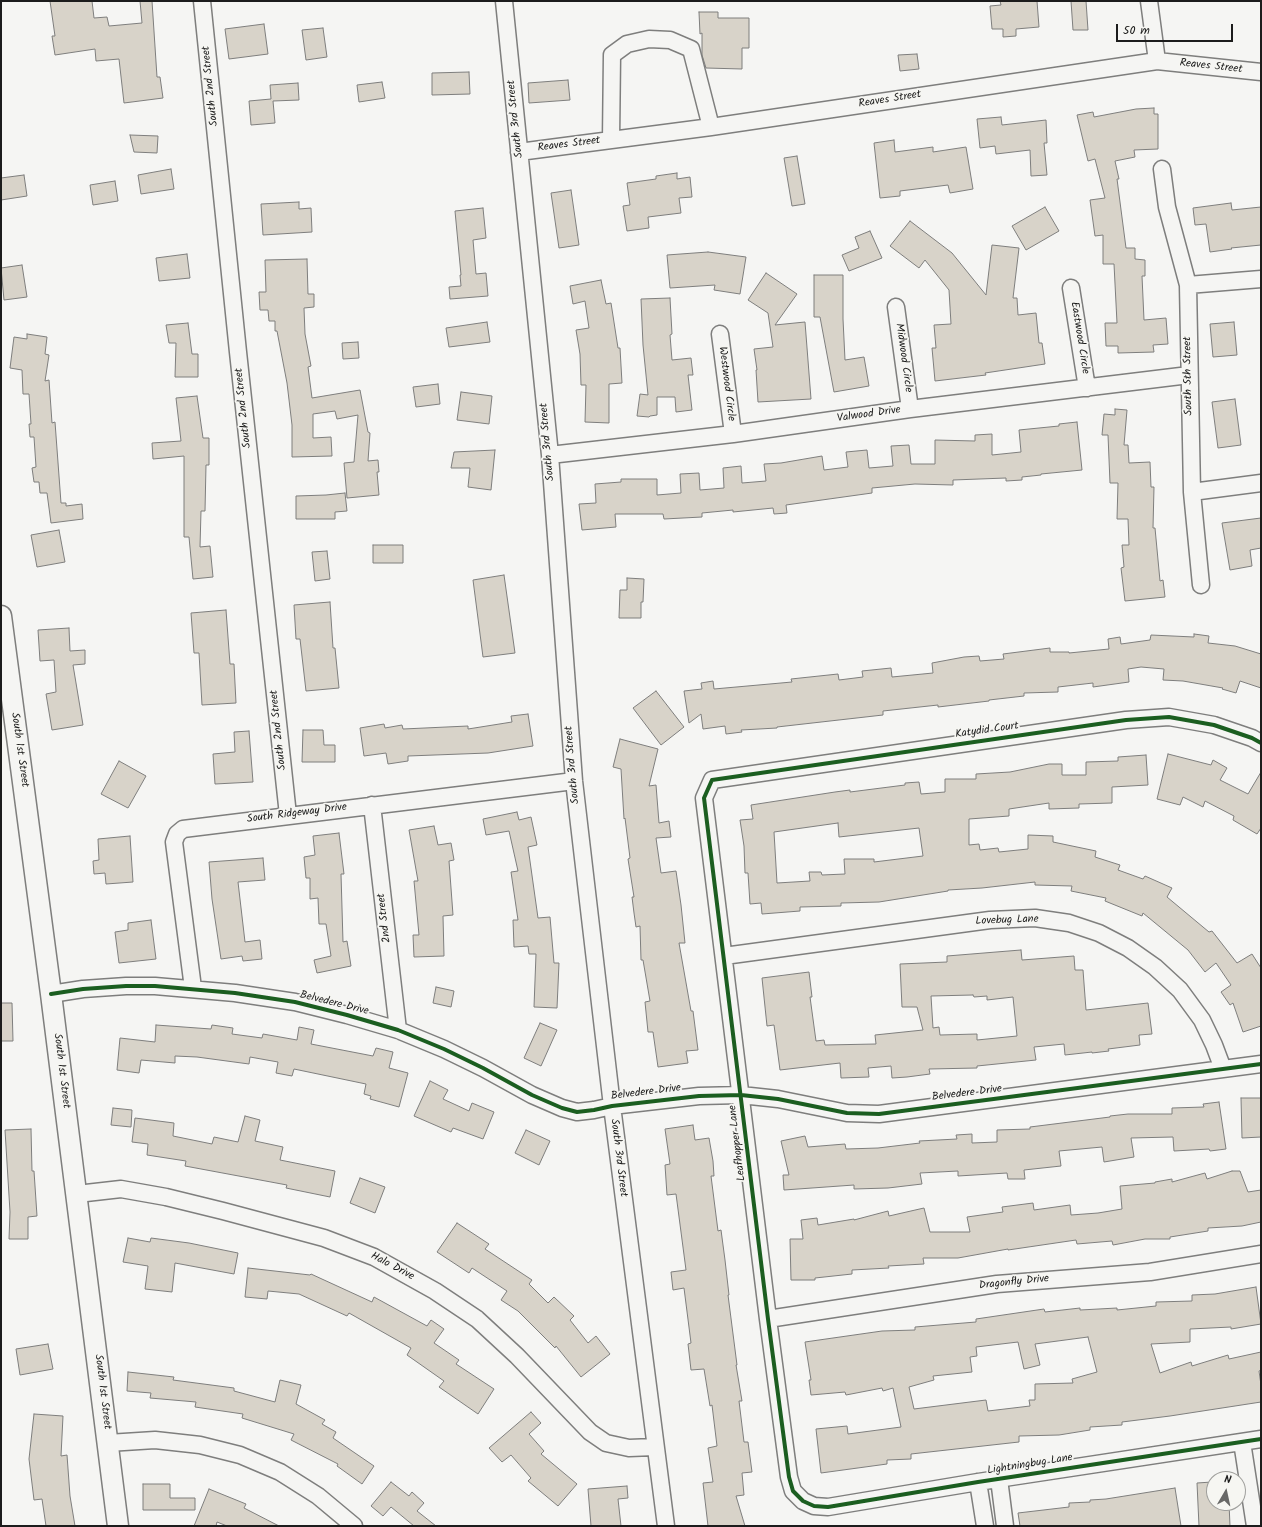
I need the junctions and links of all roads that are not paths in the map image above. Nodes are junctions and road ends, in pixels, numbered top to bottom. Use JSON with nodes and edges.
{"nodes":[{"id":1,"x":202,"y":1,"type":"edge"},
{"id":2,"x":504,"y":1,"type":"edge"},
{"id":3,"x":1149,"y":1,"type":"edge"},
{"id":4,"x":1157,"y":61,"type":"junction"},
{"id":5,"x":1261,"y":72,"type":"edge"},
{"id":6,"x":711,"y":127,"type":"junction"},
{"id":7,"x":611,"y":140,"type":"junction"},
{"id":8,"x":520,"y":152,"type":"junction"},
{"id":9,"x":1162,"y":169,"type":"dead end"},
{"id":10,"x":1261,"y":279,"type":"edge"},
{"id":11,"x":1188,"y":285,"type":"junction"},
{"id":12,"x":1071,"y":288,"type":"dead end"},
{"id":13,"x":896,"y":307,"type":"dead end"},
{"id":14,"x":720,"y":334,"type":"dead end"},
{"id":15,"x":1189,"y":375,"type":"junction"},
{"id":16,"x":1087,"y":388,"type":"junction"},
{"id":17,"x":910,"y":409,"type":"junction"},
{"id":18,"x":733,"y":434,"type":"junction"},
{"id":19,"x":550,"y":455,"type":"junction"},
{"id":20,"x":1261,"y":483,"type":"edge"},
{"id":21,"x":1192,"y":492,"type":"junction"},
{"id":22,"x":1201,"y":585,"type":"dead end"},
{"id":23,"x":1,"y":616,"type":"edge"},
{"id":24,"x":1261,"y":743,"type":"edge"},
{"id":25,"x":712,"y":780,"type":"joint"},
{"id":26,"x":574,"y":781,"type":"junction"},
{"id":27,"x":372,"y":805,"type":"junction"},
{"id":28,"x":288,"y":815,"type":"junction"},
{"id":29,"x":724,"y":956,"type":"junction"},
{"id":30,"x":193,"y":988,"type":"junction"},
{"id":31,"x":51,"y":994,"type":"junction"},
{"id":32,"x":398,"y":1030,"type":"junction"},
{"id":33,"x":1261,"y":1064,"type":"edge"},
{"id":34,"x":1223,"y":1069,"type":"junction"},
{"id":35,"x":741,"y":1095,"type":"junction"},
{"id":36,"x":612,"y":1106,"type":"junction"},
{"id":37,"x":77,"y":1194,"type":"junction"},
{"id":38,"x":1261,"y":1254,"type":"edge"},
{"id":39,"x":768,"y":1319,"type":"junction"},
{"id":40,"x":1242,"y":1442,"type":"junction"},
{"id":41,"x":1261,"y":1442,"type":"edge"},
{"id":42,"x":108,"y":1443,"type":"junction"},
{"id":43,"x":654,"y":1447,"type":"junction"},
{"id":44,"x":999,"y":1479,"type":"junction"},
{"id":45,"x":978,"y":1482,"type":"junction"},
{"id":46,"x":803,"y":1501,"type":"joint"},
{"id":47,"x":118,"y":1526,"type":"edge"},
{"id":48,"x":354,"y":1526,"type":"edge"},
{"id":49,"x":666,"y":1526,"type":"edge"},
{"id":50,"x":985,"y":1526,"type":"edge"},
{"id":51,"x":1005,"y":1526,"type":"edge"},
{"id":52,"x":1255,"y":1526,"type":"edge"}],
"edges":[{"from":1,"to":28,"type":"street","name":"South 2nd Street"},
{"from":2,"to":8,"type":"street","name":"South 3rd Street"},
{"from":3,"to":4,"type":"street"},
{"from":4,"to":5,"type":"street","name":"Reaves Street"},
{"from":4,"to":6,"type":"street","name":"Reaves Street"},
{"from":6,"to":7,"type":"street","name":"Reaves Street"},
{"from":6,"to":7,"type":"street"},
{"from":7,"to":8,"type":"street","name":"Reaves Street"},
{"from":8,"to":19,"type":"street","name":"South 3rd Street"},
{"from":9,"to":11,"type":"street","name":"South 5th Street"},
{"from":10,"to":11,"type":"street"},
{"from":11,"to":15,"type":"street","name":"South 5th Street"},
{"from":12,"to":16,"type":"street","name":"Eastwood Circle"},
{"from":13,"to":17,"type":"street","name":"Midwood Circle"},
{"from":14,"to":18,"type":"street","name":"Westwood Circle"},
{"from":15,"to":16,"type":"street","name":"Valwood Drive"},
{"from":15,"to":21,"type":"street","name":"South 5th Street"},
{"from":16,"to":17,"type":"street","name":"Valwood Drive"},
{"from":17,"to":18,"type":"street","name":"Valwood Drive"},
{"from":18,"to":19,"type":"street","name":"Valwood Drive"},
{"from":19,"to":26,"type":"street","name":"South 3rd Street"},
{"from":20,"to":21,"type":"street"},
{"from":21,"to":22,"type":"street","name":"South 5th Street"},
{"from":23,"to":31,"type":"street","name":"South 1st Street"},
{"from":24,"to":25,"type":"street","name":"Katydid Court"},
{"from":25,"to":29,"type":"street","name":"Leafhopper Lane"},
{"from":26,"to":27,"type":"street","name":"South Ridgeway Drive"},
{"from":26,"to":36,"type":"street","name":"South 3rd Street"},
{"from":27,"to":28,"type":"street","name":"South Ridgeway Drive"},
{"from":27,"to":32,"type":"street","name":"2nd Street"},
{"from":28,"to":30,"type":"street","name":"South Ridgeway Drive"},
{"from":29,"to":34,"type":"street","name":"Lovebug Lane"},
{"from":29,"to":35,"type":"street","name":"Leafhopper Lane"},
{"from":30,"to":31,"type":"street","name":"Belvedere Drive"},
{"from":30,"to":32,"type":"street","name":"Belvedere Drive"},
{"from":31,"to":37,"type":"street","name":"South 1st Street"},
{"from":32,"to":36,"type":"street","name":"Belvedere Drive"},
{"from":33,"to":34,"type":"street","name":"Belvedere Drive"},
{"from":34,"to":35,"type":"street","name":"Belvedere Drive"},
{"from":35,"to":36,"type":"street","name":"Belvedere Drive"},
{"from":35,"to":39,"type":"street","name":"Leafhopper Lane"},
{"from":36,"to":43,"type":"street","name":"South 3rd Street"},
{"from":37,"to":42,"type":"street","name":"South 1st Street"},
{"from":37,"to":43,"type":"street","name":"Halo Drive"},
{"from":38,"to":39,"type":"street","name":"Dragonfly Drive"},
{"from":39,"to":46,"type":"street","name":"Leafhopper Lane"},
{"from":40,"to":41,"type":"street","name":"Lightningbug Lane"},
{"from":40,"to":44,"type":"street","name":"Lightningbug Lane"},
{"from":40,"to":52,"type":"street"},
{"from":42,"to":47,"type":"street","name":"South 1st Street"},
{"from":42,"to":48,"type":"street"},
{"from":43,"to":49,"type":"street","name":"South 3rd Street"},
{"from":44,"to":45,"type":"street","name":"Lightningbug Lane"},
{"from":44,"to":51,"type":"street"},
{"from":45,"to":46,"type":"street","name":"Lightningbug Lane"},
{"from":45,"to":50,"type":"street"}]}
